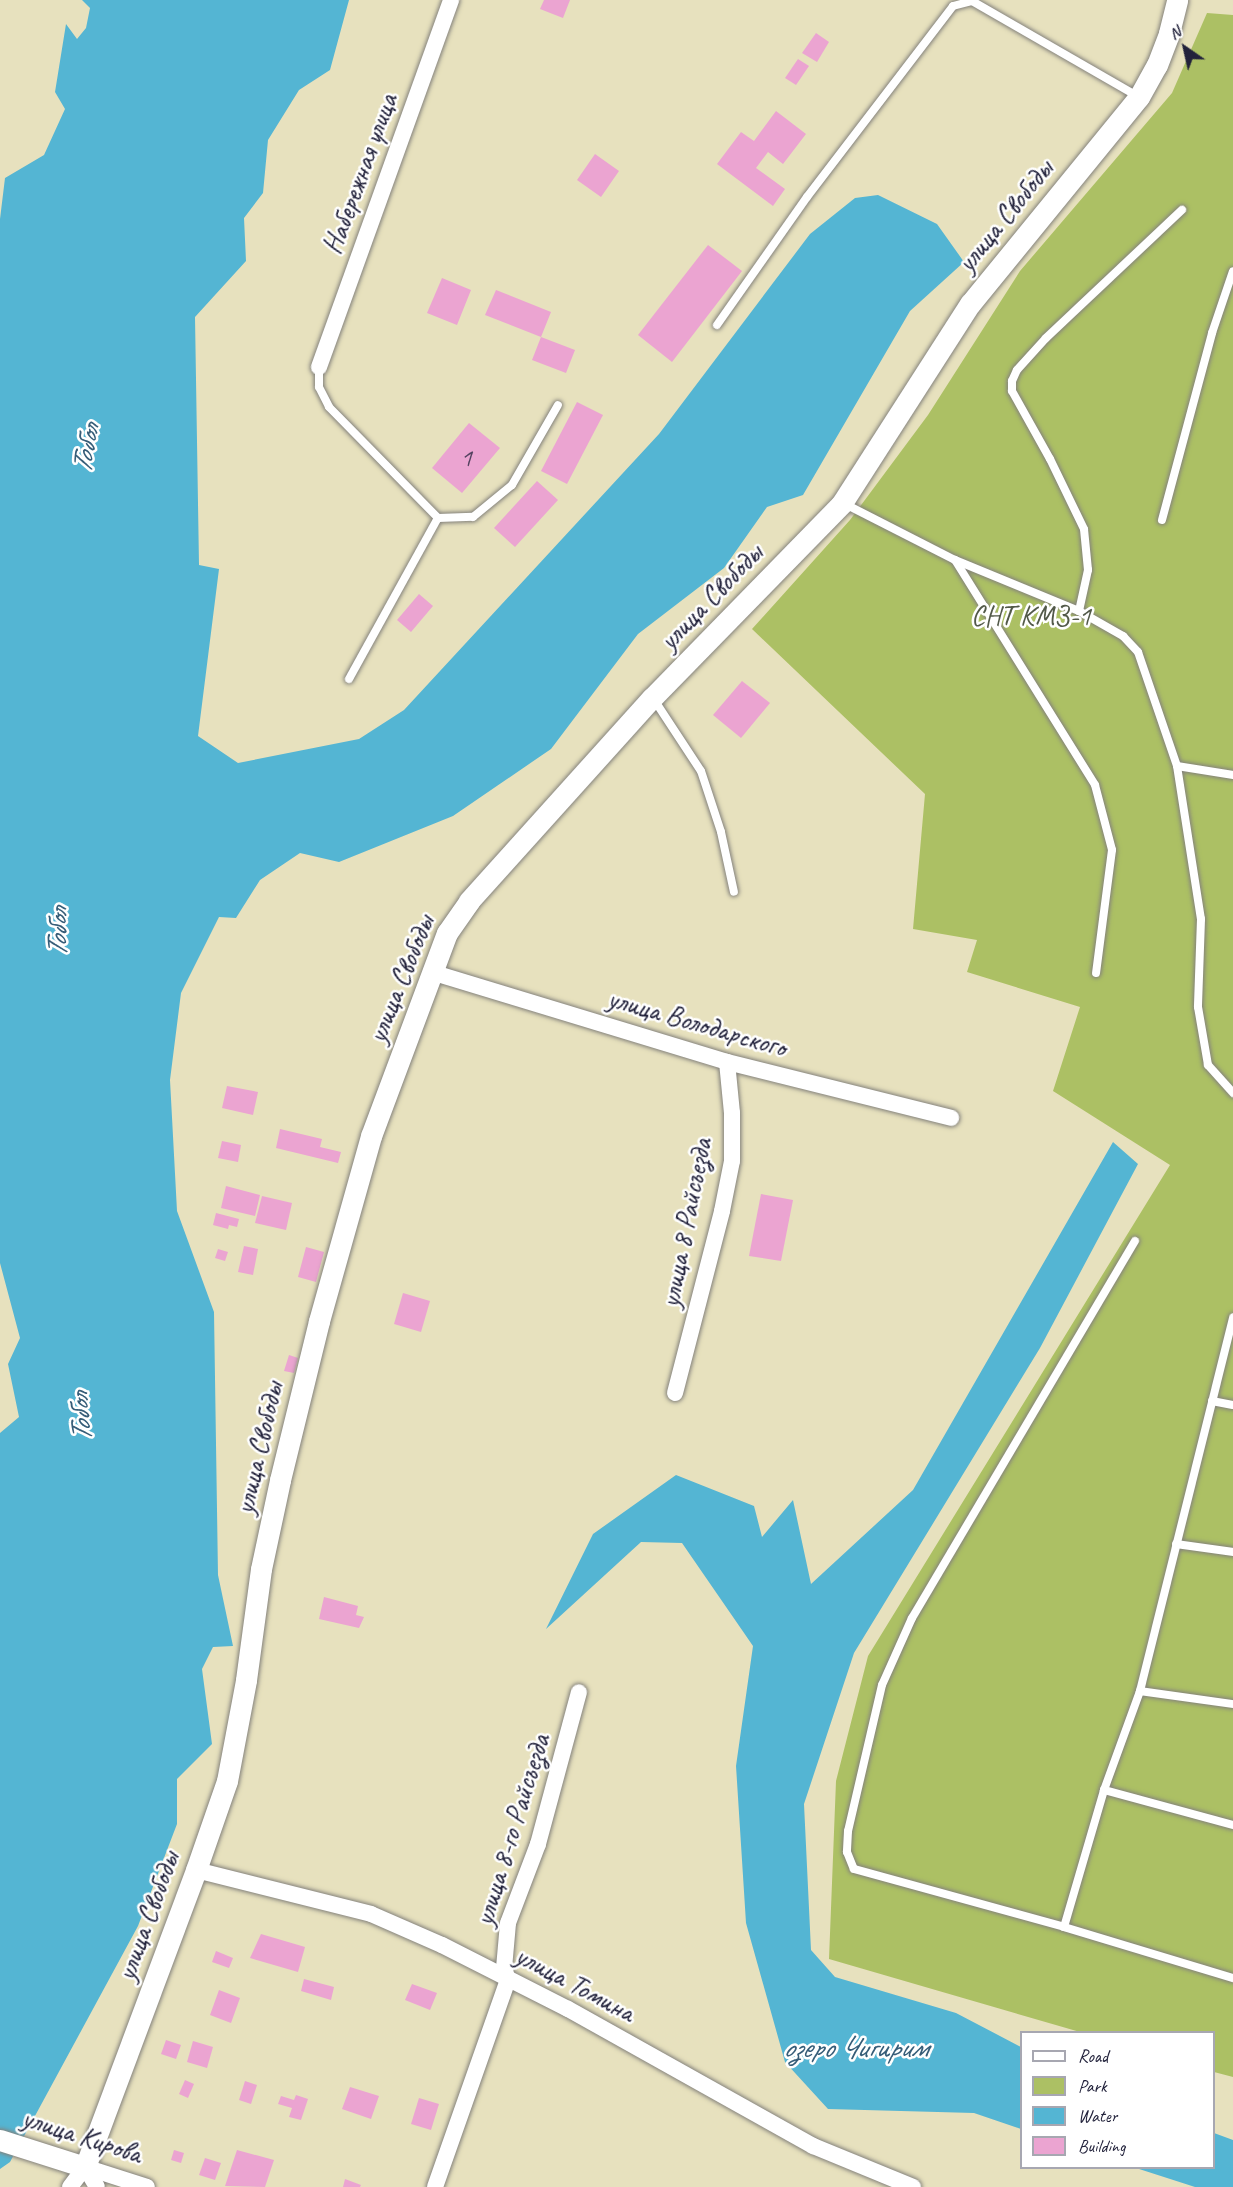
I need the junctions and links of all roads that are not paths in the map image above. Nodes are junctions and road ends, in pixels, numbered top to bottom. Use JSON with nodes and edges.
{"nodes":[{"id":1,"x":452,"y":0,"type":"edge"},
{"id":2,"x":1177,"y":0,"type":"edge"},
{"id":3,"x":1139,"y":98,"type":"junction"},
{"id":4,"x":1182,"y":210,"type":"dead end"},
{"id":5,"x":1233,"y":271,"type":"edge"},
{"id":6,"x":717,"y":325,"type":"dead end"},
{"id":7,"x":319,"y":367,"type":"joint"},
{"id":8,"x":558,"y":405,"type":"dead end"},
{"id":9,"x":843,"y":503,"type":"junction"},
{"id":10,"x":438,"y":518,"type":"junction"},
{"id":11,"x":1162,"y":520,"type":"dead end"},
{"id":12,"x":955,"y":560,"type":"junction"},
{"id":13,"x":1079,"y":611,"type":"junction"},
{"id":14,"x":349,"y":679,"type":"dead end"},
{"id":15,"x":652,"y":698,"type":"junction"},
{"id":16,"x":1177,"y":766,"type":"junction"},
{"id":17,"x":1233,"y":775,"type":"edge"},
{"id":18,"x":734,"y":892,"type":"dead end"},
{"id":19,"x":431,"y":972,"type":"junction"},
{"id":20,"x":1096,"y":973,"type":"dead end"},
{"id":21,"x":727,"y":1062,"type":"junction"},
{"id":22,"x":1233,"y":1093,"type":"edge"},
{"id":23,"x":951,"y":1118,"type":"dead end"},
{"id":24,"x":1135,"y":1241,"type":"dead end"},
{"id":25,"x":1233,"y":1317,"type":"edge"},
{"id":26,"x":675,"y":1393,"type":"dead end"},
{"id":27,"x":1212,"y":1401,"type":"junction"},
{"id":28,"x":1233,"y":1405,"type":"edge"},
{"id":29,"x":1176,"y":1544,"type":"junction"},
{"id":30,"x":1233,"y":1552,"type":"edge"},
{"id":31,"x":1140,"y":1691,"type":"junction"},
{"id":32,"x":579,"y":1692,"type":"dead end"},
{"id":33,"x":1233,"y":1704,"type":"edge"},
{"id":34,"x":1104,"y":1790,"type":"junction"},
{"id":35,"x":1233,"y":1825,"type":"edge"},
{"id":36,"x":196,"y":1870,"type":"junction"},
{"id":37,"x":1064,"y":1927,"type":"junction"},
{"id":38,"x":1233,"y":1978,"type":"edge"},
{"id":39,"x":508,"y":1980,"type":"junction"},
{"id":40,"x":0,"y":2140,"type":"edge"},
{"id":41,"x":85,"y":2167,"type":"junction"},
{"id":42,"x":70,"y":2187,"type":"edge"},
{"id":43,"x":97,"y":2187,"type":"edge"},
{"id":44,"x":147,"y":2187,"type":"edge"},
{"id":45,"x":435,"y":2187,"type":"edge"},
{"id":46,"x":914,"y":2187,"type":"edge"}],
"edges":[{"from":1,"to":7,"type":"street","name":"Набережная улица"},
{"from":2,"to":3,"type":"street","name":"улица Свободы"},
{"from":3,"to":6,"type":"lane"},
{"from":3,"to":9,"type":"street","name":"улица Свободы"},
{"from":4,"to":13,"type":"lane"},
{"from":5,"to":11,"type":"lane"},
{"from":7,"to":10,"type":"lane"},
{"from":8,"to":10,"type":"lane"},
{"from":9,"to":12,"type":"lane"},
{"from":9,"to":15,"type":"street","name":"улица Свободы"},
{"from":10,"to":14,"type":"lane"},
{"from":12,"to":13,"type":"lane"},
{"from":12,"to":20,"type":"lane"},
{"from":13,"to":16,"type":"lane"},
{"from":15,"to":18,"type":"lane"},
{"from":15,"to":19,"type":"street","name":"улица Свободы"},
{"from":16,"to":17,"type":"lane"},
{"from":16,"to":22,"type":"lane"},
{"from":19,"to":21,"type":"street","name":"улица Володарского"},
{"from":19,"to":36,"type":"street","name":"улица Свободы"},
{"from":21,"to":23,"type":"street","name":"улица Володарского"},
{"from":21,"to":26,"type":"street","name":"улица 8 Райсъезда"},
{"from":24,"to":37,"type":"lane"},
{"from":25,"to":27,"type":"lane"},
{"from":27,"to":28,"type":"lane"},
{"from":27,"to":29,"type":"lane"},
{"from":29,"to":30,"type":"lane"},
{"from":29,"to":31,"type":"lane"},
{"from":31,"to":33,"type":"lane"},
{"from":31,"to":34,"type":"lane"},
{"from":32,"to":39,"type":"street","name":"улица 8-го Райсъезда"},
{"from":34,"to":35,"type":"lane"},
{"from":34,"to":37,"type":"lane"},
{"from":36,"to":39,"type":"street","name":"улица Томина"},
{"from":36,"to":41,"type":"street","name":"улица Свободы"},
{"from":37,"to":38,"type":"lane"},
{"from":39,"to":45,"type":"street","name":"улица 8-го Райсъезда"},
{"from":39,"to":46,"type":"street","name":"улица Томина"},
{"from":40,"to":41,"type":"street","name":"улица Кирова"},
{"from":41,"to":42,"type":"street"},
{"from":41,"to":43,"type":"street"},
{"from":41,"to":44,"type":"street","name":"улица Кирова"}]}
